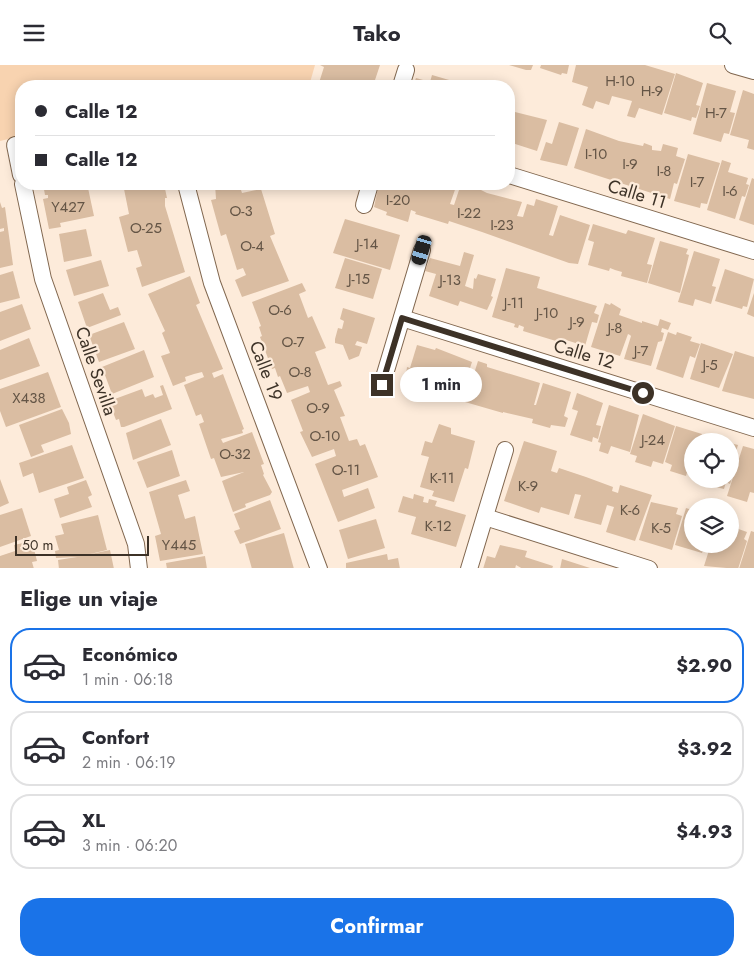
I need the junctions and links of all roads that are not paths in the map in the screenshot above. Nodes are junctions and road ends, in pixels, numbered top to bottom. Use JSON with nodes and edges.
{"nodes":[{"id":1,"x":733,"y":65,"type":"edge"},
{"id":2,"x":406,"y":70,"type":"dead end"},
{"id":3,"x":754,"y":71,"type":"edge"},
{"id":4,"x":403,"y":80,"type":"edge"},
{"id":5,"x":515,"y":177,"type":"edge"},
{"id":6,"x":24,"y":190,"type":"edge"},
{"id":7,"x":188,"y":190,"type":"edge"},
{"id":8,"x":368,"y":190,"type":"edge"},
{"id":9,"x":364,"y":205,"type":"dead end"},
{"id":10,"x":422,"y":250,"type":"dead end"},
{"id":11,"x":754,"y":251,"type":"edge"},
{"id":12,"x":402,"y":318,"type":"junction"},
{"id":13,"x":382,"y":385,"type":"dead end"},
{"id":14,"x":754,"y":428,"type":"edge"},
{"id":15,"x":506,"y":450,"type":"dead end"},
{"id":16,"x":484,"y":517,"type":"junction"},
{"id":17,"x":138,"y":568,"type":"edge"},
{"id":18,"x":319,"y":568,"type":"edge"},
{"id":19,"x":469,"y":568,"type":"edge"},
{"id":20,"x":645,"y":568,"type":"edge"}],
"edges":[{"from":1,"to":3,"type":"street"},
{"from":2,"to":4,"type":"street"},
{"from":5,"to":11,"type":"street","name":"Calle 11"},
{"from":6,"to":17,"type":"street","name":"Calle Sevilla"},
{"from":7,"to":18,"type":"street","name":"Calle 19"},
{"from":8,"to":9,"type":"street"},
{"from":10,"to":12,"type":"street"},
{"from":12,"to":13,"type":"street"},
{"from":12,"to":14,"type":"street","name":"Calle 12"},
{"from":15,"to":16,"type":"street"},
{"from":16,"to":19,"type":"street"},
{"from":16,"to":20,"type":"street"}]}
